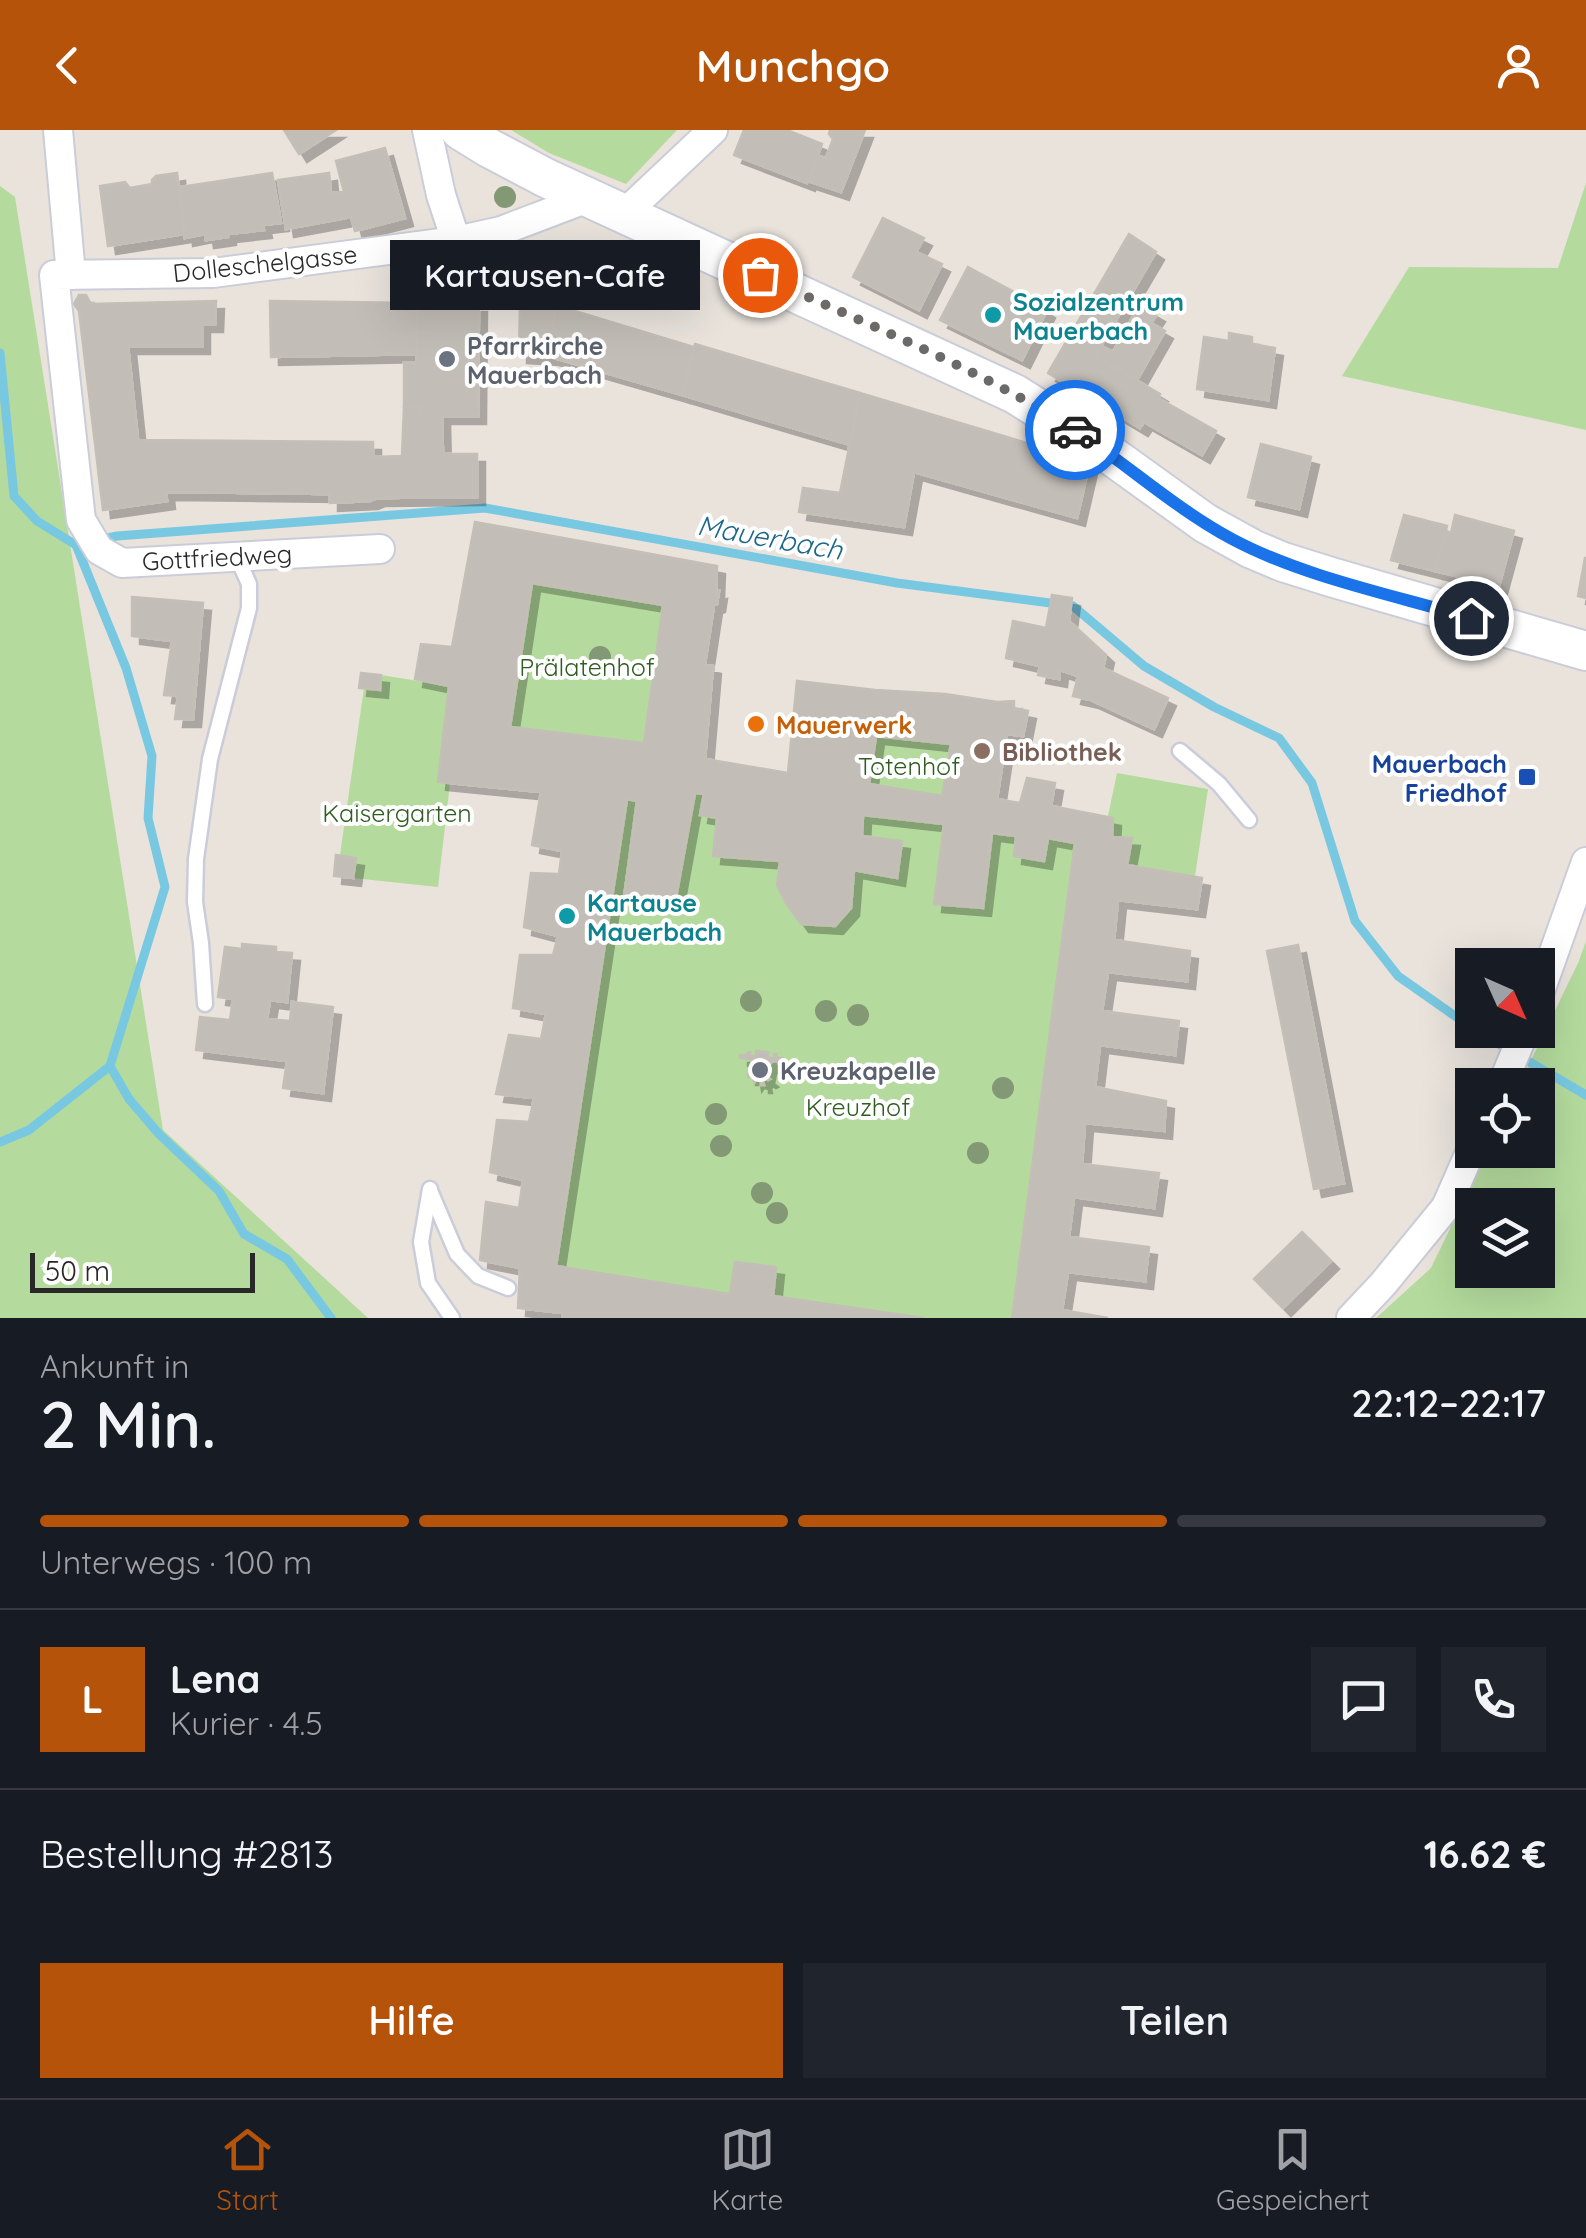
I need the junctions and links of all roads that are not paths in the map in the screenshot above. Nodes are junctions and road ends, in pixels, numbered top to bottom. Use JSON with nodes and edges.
{"nodes":[{"id":1,"x":58,"y":130,"type":"edge"},
{"id":2,"x":427,"y":130,"type":"edge"},
{"id":3,"x":460,"y":130,"type":"edge"},
{"id":4,"x":713,"y":130,"type":"edge"},
{"id":5,"x":588,"y":198,"type":"junction"},
{"id":6,"x":625,"y":213,"type":"junction"},
{"id":7,"x":456,"y":241,"type":"junction"},
{"id":8,"x":62,"y":274,"type":"junction"},
{"id":9,"x":380,"y":548,"type":"dead end"},
{"id":10,"x":237,"y":556,"type":"junction"},
{"id":11,"x":1586,"y":651,"type":"edge"},
{"id":12,"x":1180,"y":751,"type":"dead end"},
{"id":13,"x":1249,"y":820,"type":"dead end"},
{"id":14,"x":1586,"y":862,"type":"edge"},
{"id":15,"x":1555,"y":949,"type":"edge"},
{"id":16,"x":205,"y":1004,"type":"dead end"},
{"id":17,"x":1463,"y":1168,"type":"edge"},
{"id":18,"x":508,"y":1288,"type":"dead end"},
{"id":19,"x":452,"y":1318,"type":"edge"},
{"id":20,"x":1352,"y":1318,"type":"edge"}],
"edges":[{"from":1,"to":8,"type":"street","name":"Gottfriedweg"},
{"from":2,"to":7,"type":"street"},
{"from":3,"to":5,"type":"main road"},
{"from":4,"to":6,"type":"street"},
{"from":5,"to":6,"type":"main road"},
{"from":5,"to":7,"type":"street","name":"Dolleschelgasse"},
{"from":6,"to":11,"type":"main road"},
{"from":7,"to":8,"type":"street","name":"Dolleschelgasse"},
{"from":8,"to":10,"type":"street","name":"Gottfriedweg"},
{"from":9,"to":10,"type":"street","name":"Gottfriedweg"},
{"from":10,"to":16,"type":"lane"},
{"from":12,"to":13,"type":"lane"},
{"from":14,"to":15,"type":"street"},
{"from":17,"to":20,"type":"street"},
{"from":18,"to":19,"type":"lane"}]}
